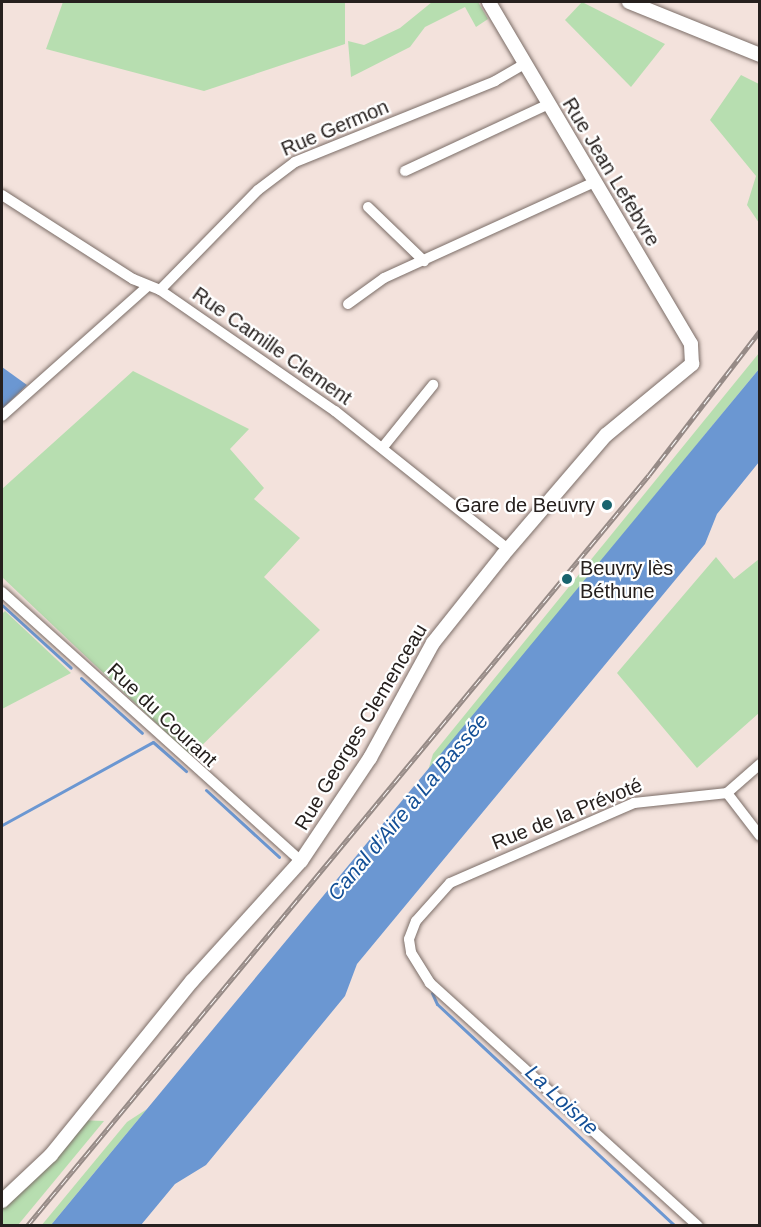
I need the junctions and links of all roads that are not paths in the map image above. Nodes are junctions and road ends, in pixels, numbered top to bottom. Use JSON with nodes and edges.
{"nodes":[{"id":1,"x":489,"y":2,"type":"edge"},
{"id":2,"x":629,"y":2,"type":"edge"},
{"id":3,"x":759,"y":55,"type":"edge"},
{"id":4,"x":525,"y":64,"type":"junction"},
{"id":5,"x":549,"y":104,"type":"junction"},
{"id":6,"x":405,"y":171,"type":"dead end"},
{"id":7,"x":592,"y":183,"type":"junction"},
{"id":8,"x":2,"y":195,"type":"edge"},
{"id":9,"x":368,"y":207,"type":"dead end"},
{"id":10,"x":424,"y":261,"type":"junction"},
{"id":11,"x":147,"y":287,"type":"junction"},
{"id":12,"x":160,"y":290,"type":"junction"},
{"id":13,"x":348,"y":304,"type":"dead end"},
{"id":14,"x":692,"y":364,"type":"joint"},
{"id":15,"x":433,"y":385,"type":"dead end"},
{"id":16,"x":2,"y":416,"type":"edge"},
{"id":17,"x":384,"y":447,"type":"junction"},
{"id":18,"x":508,"y":549,"type":"junction"},
{"id":19,"x":2,"y":592,"type":"edge"},
{"id":20,"x":759,"y":764,"type":"edge"},
{"id":21,"x":727,"y":793,"type":"junction"},
{"id":22,"x":759,"y":836,"type":"edge"},
{"id":23,"x":301,"y":861,"type":"junction"},
{"id":24,"x":2,"y":1201,"type":"edge"},
{"id":25,"x":698,"y":1226,"type":"edge"}],
"edges":[{"from":1,"to":4,"type":"street","name":"Rue Jean Lefebvre"},
{"from":2,"to":3,"type":"street"},
{"from":4,"to":5,"type":"street","name":"Rue Jean Lefebvre"},
{"from":4,"to":12,"type":"street","name":"Rue Germon"},
{"from":5,"to":6,"type":"street"},
{"from":5,"to":7,"type":"street","name":"Rue Jean Lefebvre"},
{"from":7,"to":10,"type":"street"},
{"from":7,"to":14,"type":"street","name":"Rue Jean Lefebvre"},
{"from":8,"to":11,"type":"street","name":"Rue Camille Clement"},
{"from":9,"to":10,"type":"street"},
{"from":10,"to":13,"type":"street"},
{"from":11,"to":12,"type":"street","name":"Rue Camille Clement"},
{"from":11,"to":16,"type":"street"},
{"from":12,"to":17,"type":"street","name":"Rue Camille Clement"},
{"from":14,"to":18,"type":"street","name":"Rue Georges Clemenceau"},
{"from":15,"to":17,"type":"street"},
{"from":17,"to":18,"type":"street","name":"Rue Camille Clement"},
{"from":18,"to":23,"type":"street","name":"Rue Georges Clemenceau"},
{"from":19,"to":23,"type":"street","name":"Rue du Courant"},
{"from":20,"to":21,"type":"street"},
{"from":21,"to":22,"type":"street"},
{"from":21,"to":25,"type":"street","name":"Rue de la Prévoté"},
{"from":23,"to":24,"type":"street","name":"Rue Georges Clemenceau"}]}
